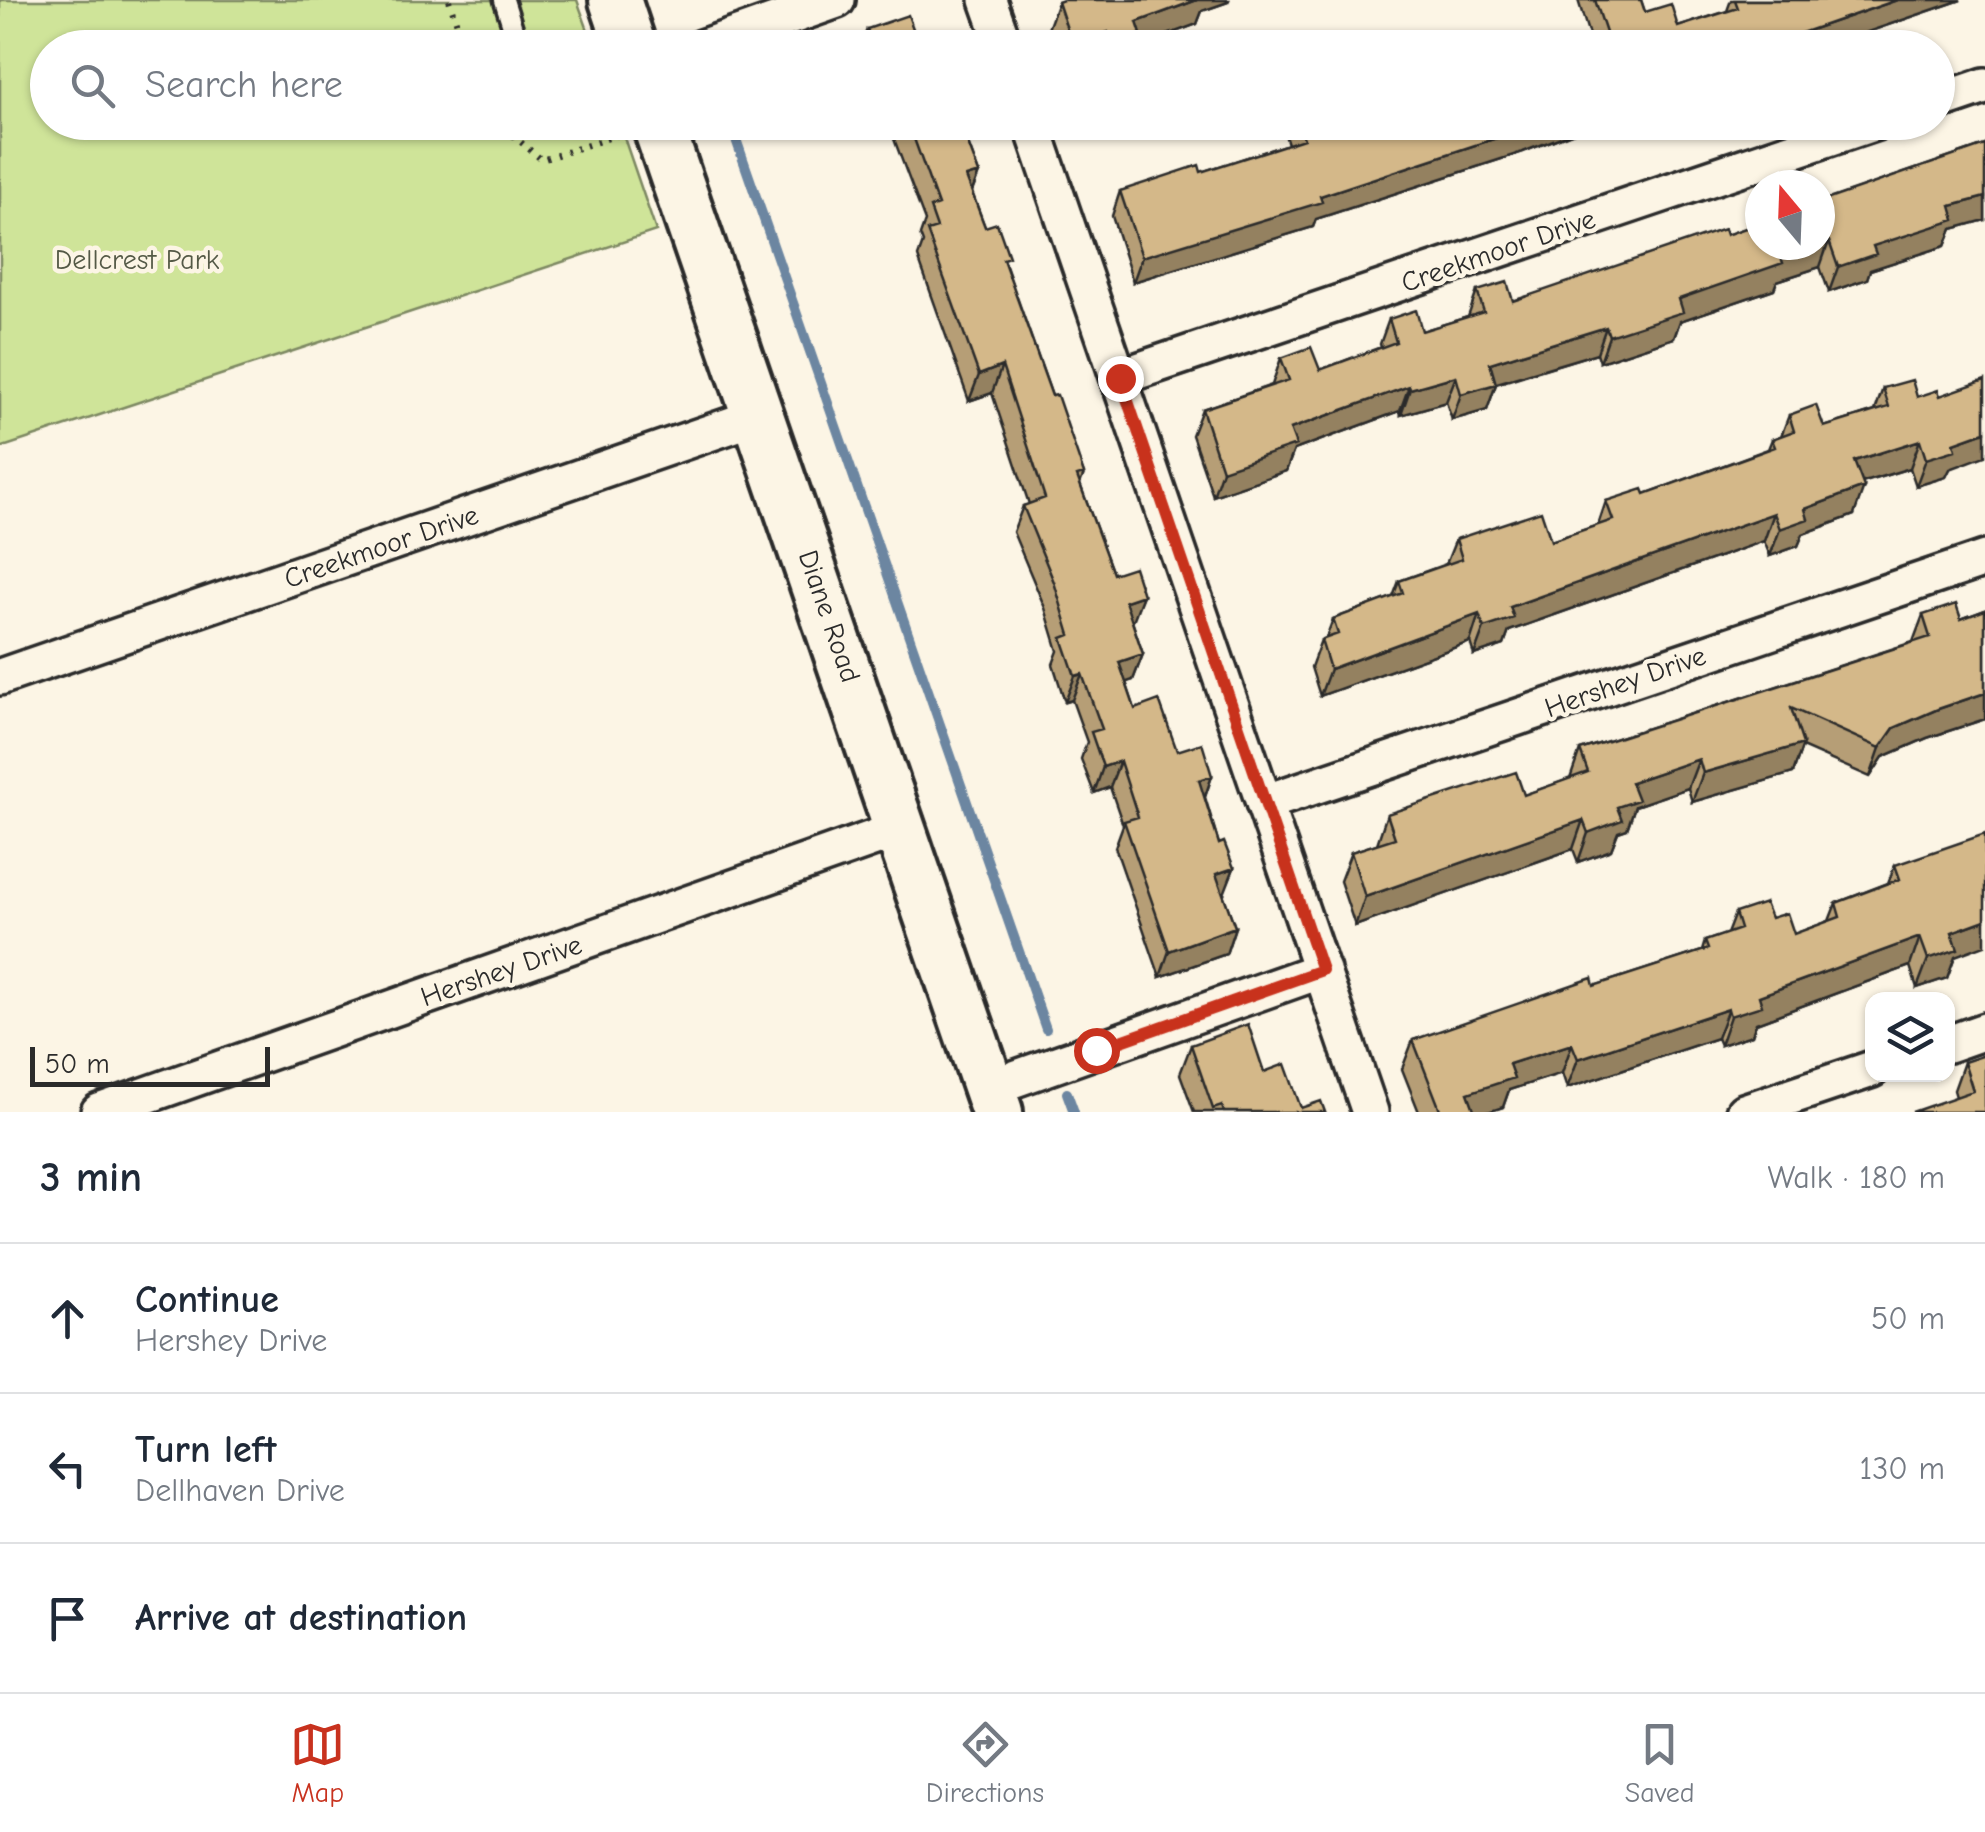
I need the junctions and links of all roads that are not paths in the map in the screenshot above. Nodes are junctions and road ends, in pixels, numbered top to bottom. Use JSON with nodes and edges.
{"nodes":[{"id":1,"x":504,"y":0,"type":"edge"},
{"id":2,"x":615,"y":0,"type":"edge"},
{"id":3,"x":837,"y":0,"type":"edge"},
{"id":4,"x":988,"y":0,"type":"edge"},
{"id":5,"x":513,"y":30,"type":"edge"},
{"id":6,"x":625,"y":30,"type":"edge"},
{"id":7,"x":752,"y":30,"type":"edge"},
{"id":8,"x":999,"y":30,"type":"edge"},
{"id":9,"x":1985,"y":86,"type":"edge"},
{"id":10,"x":1955,"y":96,"type":"edge"},
{"id":11,"x":643,"y":140,"type":"edge"},
{"id":12,"x":1037,"y":140,"type":"edge"},
{"id":13,"x":1823,"y":140,"type":"edge"},
{"id":14,"x":1120,"y":378,"type":"junction"},
{"id":15,"x":761,"y":415,"type":"junction"},
{"id":16,"x":1985,"y":559,"type":"edge"},
{"id":17,"x":0,"y":677,"type":"edge"},
{"id":18,"x":1264,"y":803,"type":"junction"},
{"id":19,"x":903,"y":828,"type":"junction"},
{"id":20,"x":1322,"y":970,"type":"junction"},
{"id":21,"x":1985,"y":1031,"type":"edge"},
{"id":22,"x":1955,"y":1042,"type":"edge"},
{"id":23,"x":1865,"y":1071,"type":"edge"},
{"id":24,"x":993,"y":1100,"type":"edge"},
{"id":25,"x":99,"y":1112,"type":"edge"},
{"id":26,"x":1370,"y":1112,"type":"edge"},
{"id":27,"x":1744,"y":1112,"type":"edge"}],
"edges":[{"from":1,"to":5,"type":"lane"},
{"from":2,"to":6,"type":"street"},
{"from":3,"to":7,"type":"street"},
{"from":4,"to":8,"type":"street"},
{"from":9,"to":10,"type":"street"},
{"from":11,"to":15,"type":"street","name":"Diane Road"},
{"from":12,"to":14,"type":"street"},
{"from":13,"to":14,"type":"street","name":"Creekmoor Drive"},
{"from":14,"to":18,"type":"street"},
{"from":15,"to":17,"type":"street","name":"Creekmoor Drive"},
{"from":15,"to":19,"type":"street","name":"Diane Road"},
{"from":16,"to":18,"type":"street","name":"Hershey Drive"},
{"from":18,"to":20,"type":"street"},
{"from":19,"to":24,"type":"street","name":"Diane Road"},
{"from":19,"to":25,"type":"street","name":"Hershey Drive"},
{"from":20,"to":24,"type":"street"},
{"from":20,"to":26,"type":"street"},
{"from":21,"to":22,"type":"street"},
{"from":23,"to":27,"type":"street"}]}
